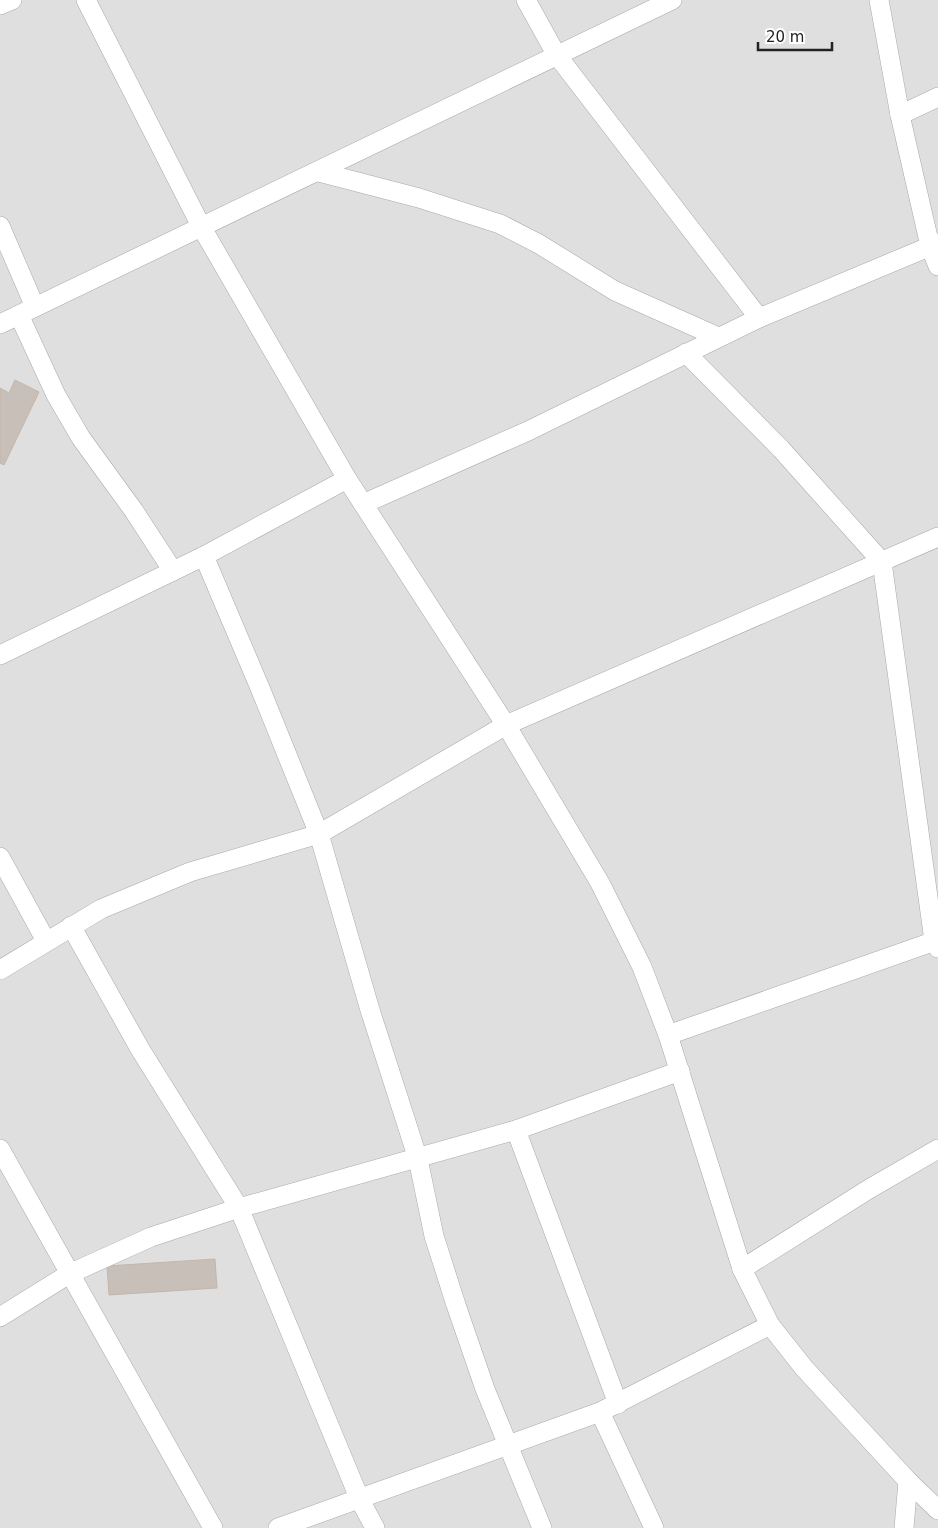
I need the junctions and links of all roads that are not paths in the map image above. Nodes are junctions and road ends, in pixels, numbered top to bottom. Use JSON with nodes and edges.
{"nodes":[{"id":1,"x":12,"y":0,"type":"edge"},
{"id":2,"x":86,"y":0,"type":"edge"},
{"id":3,"x":526,"y":0,"type":"edge"},
{"id":4,"x":672,"y":0,"type":"edge"},
{"id":5,"x":879,"y":0,"type":"edge"},
{"id":6,"x":0,"y":5,"type":"edge"},
{"id":7,"x":556,"y":54,"type":"junction"},
{"id":8,"x":938,"y":97,"type":"edge"},
{"id":9,"x":900,"y":115,"type":"junction"},
{"id":10,"x":319,"y":172,"type":"junction"},
{"id":11,"x":0,"y":226,"type":"edge"},
{"id":12,"x":202,"y":228,"type":"junction"},
{"id":13,"x":934,"y":244,"type":"edge"},
{"id":14,"x":938,"y":266,"type":"edge"},
{"id":15,"x":27,"y":311,"type":"junction"},
{"id":16,"x":758,"y":318,"type":"junction"},
{"id":17,"x":0,"y":324,"type":"edge"},
{"id":18,"x":718,"y":337,"type":"junction"},
{"id":19,"x":686,"y":353,"type":"junction"},
{"id":20,"x":346,"y":479,"type":"junction"},
{"id":21,"x":363,"y":504,"type":"junction"},
{"id":22,"x":938,"y":537,"type":"edge"},
{"id":23,"x":204,"y":556,"type":"junction"},
{"id":24,"x":882,"y":562,"type":"junction"},
{"id":25,"x":173,"y":571,"type":"junction"},
{"id":26,"x":0,"y":655,"type":"edge"},
{"id":27,"x":506,"y":725,"type":"junction"},
{"id":28,"x":319,"y":834,"type":"junction"},
{"id":29,"x":0,"y":856,"type":"edge"},
{"id":30,"x":71,"y":926,"type":"junction"},
{"id":31,"x":46,"y":941,"type":"junction"},
{"id":32,"x":937,"y":943,"type":"edge"},
{"id":33,"x":0,"y":970,"type":"edge"},
{"id":34,"x":668,"y":1035,"type":"junction"},
{"id":35,"x":680,"y":1071,"type":"junction"},
{"id":36,"x":516,"y":1130,"type":"junction"},
{"id":37,"x":0,"y":1149,"type":"edge"},
{"id":38,"x":938,"y":1149,"type":"edge"},
{"id":39,"x":418,"y":1159,"type":"junction"},
{"id":40,"x":239,"y":1208,"type":"junction"},
{"id":41,"x":742,"y":1270,"type":"junction"},
{"id":42,"x":69,"y":1274,"type":"junction"},
{"id":43,"x":0,"y":1318,"type":"edge"},
{"id":44,"x":770,"y":1325,"type":"junction"},
{"id":45,"x":618,"y":1404,"type":"junction"},
{"id":46,"x":600,"y":1412,"type":"junction"},
{"id":47,"x":507,"y":1444,"type":"junction"},
{"id":48,"x":908,"y":1481,"type":"junction"},
{"id":49,"x":360,"y":1500,"type":"junction"},
{"id":50,"x":938,"y":1510,"type":"edge"},
{"id":51,"x":213,"y":1528,"type":"edge"},
{"id":52,"x":278,"y":1528,"type":"edge"},
{"id":53,"x":375,"y":1528,"type":"edge"},
{"id":54,"x":542,"y":1528,"type":"edge"},
{"id":55,"x":654,"y":1528,"type":"edge"},
{"id":56,"x":904,"y":1528,"type":"edge"}],
"edges":[{"from":1,"to":6,"type":"street"},
{"from":2,"to":12,"type":"street"},
{"from":3,"to":7,"type":"street"},
{"from":4,"to":7,"type":"street"},
{"from":5,"to":9,"type":"street"},
{"from":7,"to":10,"type":"street"},
{"from":7,"to":16,"type":"street"},
{"from":8,"to":9,"type":"street"},
{"from":9,"to":13,"type":"street"},
{"from":10,"to":12,"type":"street"},
{"from":10,"to":18,"type":"street"},
{"from":11,"to":15,"type":"street"},
{"from":12,"to":15,"type":"street"},
{"from":12,"to":20,"type":"street"},
{"from":13,"to":14,"type":"street"},
{"from":13,"to":16,"type":"street"},
{"from":15,"to":17,"type":"street"},
{"from":15,"to":25,"type":"street"},
{"from":16,"to":18,"type":"street"},
{"from":18,"to":19,"type":"street"},
{"from":19,"to":21,"type":"street"},
{"from":19,"to":24,"type":"street"},
{"from":20,"to":21,"type":"street"},
{"from":20,"to":23,"type":"street"},
{"from":21,"to":27,"type":"street"},
{"from":22,"to":24,"type":"street"},
{"from":23,"to":25,"type":"street"},
{"from":23,"to":28,"type":"street"},
{"from":24,"to":27,"type":"street"},
{"from":24,"to":32,"type":"street"},
{"from":25,"to":26,"type":"street"},
{"from":27,"to":28,"type":"street"},
{"from":27,"to":34,"type":"street"},
{"from":28,"to":30,"type":"street"},
{"from":28,"to":39,"type":"street"},
{"from":29,"to":31,"type":"street"},
{"from":30,"to":31,"type":"street"},
{"from":30,"to":40,"type":"street"},
{"from":31,"to":33,"type":"street"},
{"from":32,"to":34,"type":"street"},
{"from":34,"to":35,"type":"street"},
{"from":35,"to":36,"type":"street"},
{"from":35,"to":41,"type":"street"},
{"from":36,"to":39,"type":"street"},
{"from":36,"to":45,"type":"street"},
{"from":37,"to":42,"type":"street"},
{"from":38,"to":41,"type":"street"},
{"from":39,"to":40,"type":"street"},
{"from":39,"to":47,"type":"street"},
{"from":40,"to":42,"type":"street"},
{"from":40,"to":49,"type":"street"},
{"from":41,"to":44,"type":"street"},
{"from":42,"to":43,"type":"street"},
{"from":42,"to":51,"type":"street"},
{"from":44,"to":45,"type":"street"},
{"from":44,"to":48,"type":"street"},
{"from":45,"to":46,"type":"street"},
{"from":46,"to":47,"type":"street"},
{"from":46,"to":55,"type":"street"},
{"from":47,"to":49,"type":"street"},
{"from":47,"to":54,"type":"street"},
{"from":48,"to":50,"type":"street"},
{"from":48,"to":56,"type":"street"},
{"from":49,"to":52,"type":"street"},
{"from":49,"to":53,"type":"street"}]}
